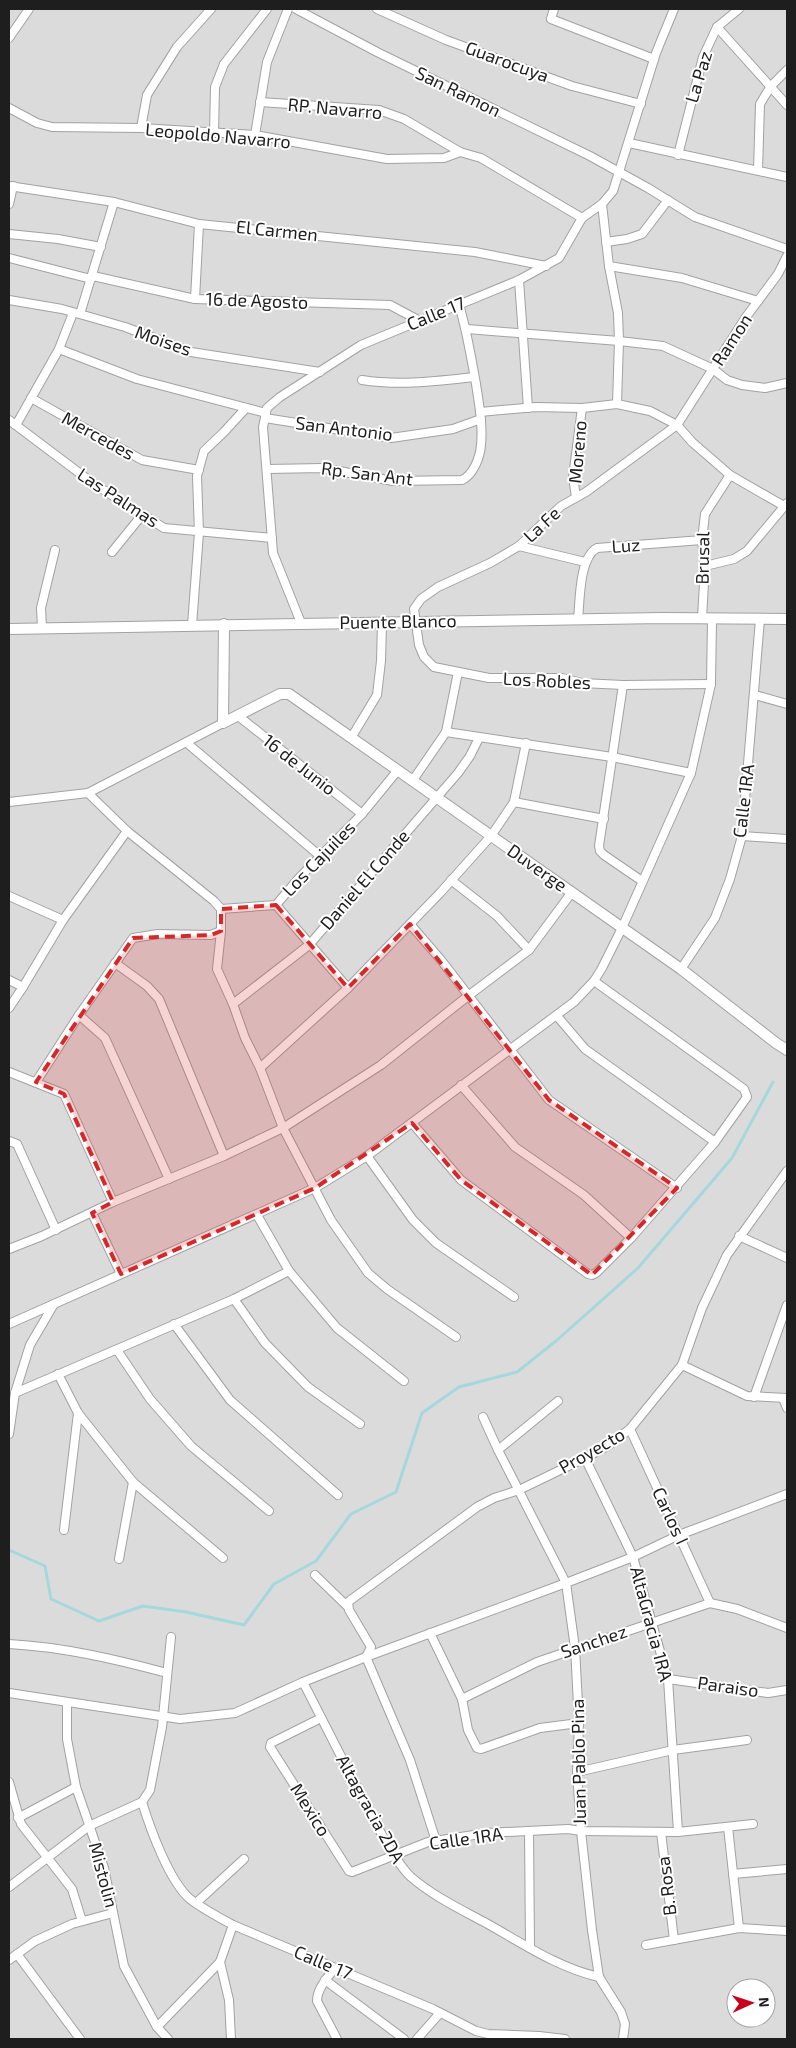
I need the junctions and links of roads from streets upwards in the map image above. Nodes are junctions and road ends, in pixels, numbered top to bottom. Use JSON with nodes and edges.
{"nodes":[{"id":1,"x":29,"y":9,"type":"edge"},
{"id":2,"x":211,"y":9,"type":"edge"},
{"id":3,"x":267,"y":9,"type":"edge"},
{"id":4,"x":288,"y":9,"type":"edge"},
{"id":5,"x":296,"y":9,"type":"edge"},
{"id":6,"x":377,"y":9,"type":"edge"},
{"id":7,"x":554,"y":9,"type":"edge"},
{"id":8,"x":674,"y":9,"type":"edge"},
{"id":9,"x":739,"y":9,"type":"edge"},
{"id":10,"x":717,"y":27,"type":"junction"},
{"id":11,"x":9,"y":38,"type":"edge"},
{"id":12,"x":654,"y":60,"type":"junction"},
{"id":13,"x":787,"y":70,"type":"edge"},
{"id":14,"x":771,"y":86,"type":"junction"},
{"id":15,"x":260,"y":102,"type":"junction"},
{"id":16,"x":641,"y":104,"type":"junction"},
{"id":17,"x":787,"y":105,"type":"edge"},
{"id":18,"x":9,"y":108,"type":"edge"},
{"id":19,"x":141,"y":128,"type":"junction"},
{"id":20,"x":214,"y":133,"type":"junction"},
{"id":21,"x":255,"y":135,"type":"junction"},
{"id":22,"x":629,"y":144,"type":"junction"},
{"id":23,"x":460,"y":152,"type":"junction"},
{"id":24,"x":678,"y":155,"type":"junction"},
{"id":25,"x":758,"y":170,"type":"junction"},
{"id":26,"x":620,"y":173,"type":"junction"},
{"id":27,"x":787,"y":178,"type":"edge"},
{"id":28,"x":11,"y":186,"type":"edge"},
{"id":29,"x":668,"y":200,"type":"junction"},
{"id":30,"x":114,"y":202,"type":"junction"},
{"id":31,"x":9,"y":204,"type":"edge"},
{"id":32,"x":602,"y":204,"type":"junction"},
{"id":33,"x":582,"y":218,"type":"junction"},
{"id":34,"x":199,"y":224,"type":"junction"},
{"id":35,"x":9,"y":234,"type":"edge"},
{"id":36,"x":606,"y":242,"type":"junction"},
{"id":37,"x":101,"y":247,"type":"junction"},
{"id":38,"x":787,"y":250,"type":"edge"},
{"id":39,"x":787,"y":256,"type":"edge"},
{"id":40,"x":9,"y":258,"type":"edge"},
{"id":41,"x":546,"y":266,"type":"junction"},
{"id":42,"x":609,"y":266,"type":"junction"},
{"id":43,"x":92,"y":277,"type":"junction"},
{"id":44,"x":519,"y":280,"type":"junction"},
{"id":45,"x":195,"y":299,"type":"junction"},
{"id":46,"x":9,"y":300,"type":"edge"},
{"id":47,"x":758,"y":301,"type":"junction"},
{"id":48,"x":459,"y":305,"type":"junction"},
{"id":49,"x":76,"y":313,"type":"junction"},
{"id":50,"x":420,"y":321,"type":"junction"},
{"id":51,"x":467,"y":329,"type":"junction"},
{"id":52,"x":522,"y":333,"type":"junction"},
{"id":53,"x":619,"y":341,"type":"junction"},
{"id":54,"x":59,"y":349,"type":"junction"},
{"id":55,"x":713,"y":369,"type":"junction"},
{"id":56,"x":320,"y":372,"type":"junction"},
{"id":57,"x":474,"y":377,"type":"junction"},
{"id":58,"x":362,"y":380,"type":"dead end"},
{"id":59,"x":787,"y":383,"type":"edge"},
{"id":60,"x":31,"y":398,"type":"junction"},
{"id":61,"x":617,"y":404,"type":"junction"},
{"id":62,"x":246,"y":408,"type":"junction"},
{"id":63,"x":528,"y":408,"type":"junction"},
{"id":64,"x":582,"y":408,"type":"junction"},
{"id":65,"x":265,"y":416,"type":"junction"},
{"id":66,"x":480,"y":416,"type":"junction"},
{"id":67,"x":9,"y":420,"type":"edge"},
{"id":68,"x":16,"y":425,"type":"junction"},
{"id":69,"x":677,"y":425,"type":"junction"},
{"id":70,"x":267,"y":468,"type":"junction"},
{"id":71,"x":199,"y":470,"type":"junction"},
{"id":72,"x":730,"y":475,"type":"junction"},
{"id":73,"x":576,"y":497,"type":"junction"},
{"id":74,"x":786,"y":504,"type":"edge"},
{"id":75,"x":142,"y":515,"type":"junction"},
{"id":76,"x":199,"y":532,"type":"junction"},
{"id":77,"x":272,"y":538,"type":"junction"},
{"id":78,"x":702,"y":540,"type":"junction"},
{"id":79,"x":519,"y":546,"type":"junction"},
{"id":80,"x":55,"y":550,"type":"dead end"},
{"id":81,"x":112,"y":552,"type":"dead end"},
{"id":82,"x":585,"y":562,"type":"junction"},
{"id":83,"x":705,"y":566,"type":"junction"},
{"id":84,"x":707,"y":618,"type":"junction"},
{"id":85,"x":760,"y":619,"type":"junction"},
{"id":86,"x":787,"y":619,"type":"edge"},
{"id":87,"x":578,"y":620,"type":"junction"},
{"id":88,"x":301,"y":622,"type":"junction"},
{"id":89,"x":415,"y":622,"type":"junction"},
{"id":90,"x":382,"y":623,"type":"junction"},
{"id":91,"x":224,"y":624,"type":"junction"},
{"id":92,"x":192,"y":625,"type":"junction"},
{"id":93,"x":42,"y":628,"type":"junction"},
{"id":94,"x":9,"y":629,"type":"edge"},
{"id":95,"x":458,"y":672,"type":"junction"},
{"id":96,"x":711,"y":684,"type":"junction"},
{"id":97,"x":623,"y":685,"type":"junction"},
{"id":98,"x":754,"y":695,"type":"junction"},
{"id":99,"x":787,"y":704,"type":"edge"},
{"id":100,"x":237,"y":715,"type":"junction"},
{"id":101,"x":223,"y":723,"type":"junction"},
{"id":102,"x":446,"y":732,"type":"junction"},
{"id":103,"x":351,"y":738,"type":"junction"},
{"id":104,"x":479,"y":738,"type":"junction"},
{"id":105,"x":187,"y":743,"type":"junction"},
{"id":106,"x":526,"y":743,"type":"junction"},
{"id":107,"x":612,"y":757,"type":"junction"},
{"id":108,"x":398,"y":770,"type":"junction"},
{"id":109,"x":690,"y":774,"type":"junction"},
{"id":110,"x":413,"y":780,"type":"junction"},
{"id":111,"x":88,"y":794,"type":"junction"},
{"id":112,"x":437,"y":797,"type":"junction"},
{"id":113,"x":9,"y":802,"type":"edge"},
{"id":114,"x":514,"y":802,"type":"junction"},
{"id":115,"x":362,"y":814,"type":"junction"},
{"id":116,"x":604,"y":819,"type":"junction"},
{"id":117,"x":127,"y":831,"type":"junction"},
{"id":118,"x":491,"y":836,"type":"junction"},
{"id":119,"x":742,"y":836,"type":"junction"},
{"id":120,"x":787,"y":838,"type":"edge"},
{"id":121,"x":320,"y":856,"type":"junction"},
{"id":122,"x":451,"y":880,"type":"junction"},
{"id":123,"x":642,"y":881,"type":"junction"},
{"id":124,"x":572,"y":892,"type":"junction"},
{"id":125,"x":9,"y":896,"type":"edge"},
{"id":126,"x":276,"y":905,"type":"junction"},
{"id":127,"x":221,"y":909,"type":"junction"},
{"id":128,"x":63,"y":920,"type":"junction"},
{"id":129,"x":410,"y":924,"type":"junction"},
{"id":130,"x":622,"y":928,"type":"junction"},
{"id":131,"x":221,"y":931,"type":"junction"},
{"id":132,"x":309,"y":945,"type":"junction"},
{"id":133,"x":529,"y":950,"type":"junction"},
{"id":134,"x":115,"y":962,"type":"junction"},
{"id":135,"x":681,"y":969,"type":"junction"},
{"id":136,"x":9,"y":980,"type":"edge"},
{"id":137,"x":594,"y":981,"type":"junction"},
{"id":138,"x":23,"y":987,"type":"junction"},
{"id":139,"x":348,"y":988,"type":"junction"},
{"id":140,"x":468,"y":996,"type":"junction"},
{"id":141,"x":233,"y":1004,"type":"junction"},
{"id":142,"x":9,"y":1008,"type":"edge"},
{"id":143,"x":78,"y":1015,"type":"junction"},
{"id":144,"x":557,"y":1016,"type":"junction"},
{"id":145,"x":510,"y":1049,"type":"junction"},
{"id":146,"x":787,"y":1050,"type":"edge"},
{"id":147,"x":260,"y":1068,"type":"junction"},
{"id":148,"x":9,"y":1072,"type":"edge"},
{"id":149,"x":36,"y":1082,"type":"junction"},
{"id":150,"x":461,"y":1085,"type":"junction"},
{"id":151,"x":412,"y":1123,"type":"junction"},
{"id":152,"x":283,"y":1128,"type":"junction"},
{"id":153,"x":9,"y":1141,"type":"edge"},
{"id":154,"x":715,"y":1142,"type":"junction"},
{"id":155,"x":224,"y":1156,"type":"junction"},
{"id":156,"x":367,"y":1156,"type":"junction"},
{"id":157,"x":787,"y":1171,"type":"edge"},
{"id":158,"x":169,"y":1179,"type":"junction"},
{"id":159,"x":315,"y":1188,"type":"junction"},
{"id":160,"x":677,"y":1188,"type":"junction"},
{"id":161,"x":114,"y":1202,"type":"junction"},
{"id":162,"x":92,"y":1213,"type":"junction"},
{"id":163,"x":257,"y":1214,"type":"junction"},
{"id":164,"x":56,"y":1230,"type":"junction"},
{"id":165,"x":739,"y":1236,"type":"junction"},
{"id":166,"x":631,"y":1238,"type":"junction"},
{"id":167,"x":9,"y":1249,"type":"edge"},
{"id":168,"x":787,"y":1258,"type":"edge"},
{"id":169,"x":289,"y":1271,"type":"junction"},
{"id":170,"x":122,"y":1274,"type":"junction"},
{"id":171,"x":514,"y":1297,"type":"dead end"},
{"id":172,"x":234,"y":1298,"type":"junction"},
{"id":173,"x":54,"y":1304,"type":"junction"},
{"id":174,"x":787,"y":1305,"type":"edge"},
{"id":175,"x":9,"y":1324,"type":"edge"},
{"id":176,"x":174,"y":1324,"type":"junction"},
{"id":177,"x":456,"y":1337,"type":"dead end"},
{"id":178,"x":117,"y":1350,"type":"junction"},
{"id":179,"x":682,"y":1365,"type":"junction"},
{"id":180,"x":58,"y":1374,"type":"junction"},
{"id":181,"x":404,"y":1381,"type":"dead end"},
{"id":182,"x":15,"y":1393,"type":"junction"},
{"id":183,"x":754,"y":1397,"type":"junction"},
{"id":184,"x":785,"y":1398,"type":"edge"},
{"id":185,"x":558,"y":1401,"type":"dead end"},
{"id":186,"x":787,"y":1408,"type":"edge"},
{"id":187,"x":78,"y":1413,"type":"junction"},
{"id":188,"x":484,"y":1417,"type":"dead end"},
{"id":189,"x":360,"y":1424,"type":"dead end"},
{"id":190,"x":630,"y":1429,"type":"junction"},
{"id":191,"x":9,"y":1434,"type":"edge"},
{"id":192,"x":498,"y":1450,"type":"junction"},
{"id":193,"x":584,"y":1458,"type":"junction"},
{"id":194,"x":132,"y":1482,"type":"junction"},
{"id":195,"x":519,"y":1490,"type":"junction"},
{"id":196,"x":787,"y":1494,"type":"edge"},
{"id":197,"x":338,"y":1495,"type":"dead end"},
{"id":198,"x":269,"y":1511,"type":"dead end"},
{"id":199,"x":64,"y":1530,"type":"dead end"},
{"id":200,"x":679,"y":1535,"type":"junction"},
{"id":201,"x":632,"y":1557,"type":"junction"},
{"id":202,"x":223,"y":1558,"type":"dead end"},
{"id":203,"x":119,"y":1560,"type":"dead end"},
{"id":204,"x":315,"y":1575,"type":"dead end"},
{"id":205,"x":566,"y":1583,"type":"junction"},
{"id":206,"x":710,"y":1603,"type":"junction"},
{"id":207,"x":348,"y":1604,"type":"junction"},
{"id":208,"x":653,"y":1622,"type":"junction"},
{"id":209,"x":787,"y":1628,"type":"edge"},
{"id":210,"x":430,"y":1633,"type":"junction"},
{"id":211,"x":170,"y":1638,"type":"dead end"},
{"id":212,"x":9,"y":1644,"type":"edge"},
{"id":213,"x":576,"y":1648,"type":"junction"},
{"id":214,"x":366,"y":1657,"type":"junction"},
{"id":215,"x":167,"y":1673,"type":"junction"},
{"id":216,"x":668,"y":1679,"type":"junction"},
{"id":217,"x":303,"y":1682,"type":"junction"},
{"id":218,"x":787,"y":1690,"type":"edge"},
{"id":219,"x":9,"y":1692,"type":"edge"},
{"id":220,"x":462,"y":1699,"type":"junction"},
{"id":221,"x":67,"y":1702,"type":"junction"},
{"id":222,"x":164,"y":1717,"type":"junction"},
{"id":223,"x":321,"y":1718,"type":"junction"},
{"id":224,"x":579,"y":1723,"type":"junction"},
{"id":225,"x":747,"y":1740,"type":"dead end"},
{"id":226,"x":673,"y":1750,"type":"junction"},
{"id":227,"x":577,"y":1772,"type":"junction"},
{"id":228,"x":9,"y":1782,"type":"edge"},
{"id":229,"x":76,"y":1787,"type":"junction"},
{"id":230,"x":142,"y":1802,"type":"junction"},
{"id":231,"x":12,"y":1807,"type":"edge"},
{"id":232,"x":18,"y":1818,"type":"junction"},
{"id":233,"x":753,"y":1824,"type":"dead end"},
{"id":234,"x":89,"y":1826,"type":"junction"},
{"id":235,"x":728,"y":1827,"type":"junction"},
{"id":236,"x":529,"y":1831,"type":"junction"},
{"id":237,"x":581,"y":1831,"type":"junction"},
{"id":238,"x":661,"y":1832,"type":"junction"},
{"id":239,"x":678,"y":1832,"type":"junction"},
{"id":240,"x":436,"y":1841,"type":"junction"},
{"id":241,"x":395,"y":1855,"type":"junction"},
{"id":242,"x":47,"y":1858,"type":"junction"},
{"id":243,"x":244,"y":1859,"type":"dead end"},
{"id":244,"x":787,"y":1868,"type":"edge"},
{"id":245,"x":356,"y":1872,"type":"joint"},
{"id":246,"x":733,"y":1874,"type":"junction"},
{"id":247,"x":9,"y":1887,"type":"edge"},
{"id":248,"x":196,"y":1903,"type":"junction"},
{"id":249,"x":113,"y":1913,"type":"junction"},
{"id":250,"x":82,"y":1921,"type":"junction"},
{"id":251,"x":233,"y":1925,"type":"junction"},
{"id":252,"x":740,"y":1928,"type":"junction"},
{"id":253,"x":787,"y":1931,"type":"edge"},
{"id":254,"x":674,"y":1940,"type":"junction"},
{"id":255,"x":646,"y":1945,"type":"dead end"},
{"id":256,"x":530,"y":1948,"type":"junction"},
{"id":257,"x":18,"y":1954,"type":"junction"},
{"id":258,"x":9,"y":1960,"type":"edge"},
{"id":259,"x":220,"y":1962,"type":"junction"},
{"id":260,"x":335,"y":1968,"type":"junction"},
{"id":261,"x":599,"y":1977,"type":"junction"},
{"id":262,"x":326,"y":1980,"type":"junction"},
{"id":263,"x":440,"y":2013,"type":"junction"},
{"id":264,"x":157,"y":2027,"type":"junction"},
{"id":265,"x":538,"y":2037,"type":"edge"},
{"id":266,"x":80,"y":2039,"type":"edge"},
{"id":267,"x":168,"y":2039,"type":"edge"},
{"id":268,"x":231,"y":2039,"type":"edge"},
{"id":269,"x":337,"y":2039,"type":"edge"},
{"id":270,"x":404,"y":2039,"type":"edge"},
{"id":271,"x":417,"y":2039,"type":"edge"},
{"id":272,"x":565,"y":2039,"type":"edge"},
{"id":273,"x":623,"y":2039,"type":"edge"}],
"edges":[{"from":1,"to":11,"type":"street"},
{"from":2,"to":19,"type":"street"},
{"from":3,"to":20,"type":"street"},
{"from":4,"to":15,"type":"street"},
{"from":5,"to":26,"type":"street","name":"San Ramon"},
{"from":6,"to":16,"type":"street","name":"Guarocuya"},
{"from":7,"to":12,"type":"street"},
{"from":8,"to":12,"type":"street","name":"Calle 17"},
{"from":9,"to":10,"type":"street","name":"La Paz"},
{"from":10,"to":14,"type":"street"},
{"from":10,"to":24,"type":"street","name":"La Paz"},
{"from":12,"to":16,"type":"street","name":"Calle 17"},
{"from":13,"to":14,"type":"street"},
{"from":14,"to":17,"type":"street"},
{"from":14,"to":25,"type":"street"},
{"from":15,"to":21,"type":"street"},
{"from":15,"to":23,"type":"street","name":"RP. Navarro"},
{"from":16,"to":22,"type":"street","name":"Calle 17"},
{"from":18,"to":19,"type":"street","name":"Leopoldo Navarro"},
{"from":19,"to":20,"type":"street","name":"Leopoldo Navarro"},
{"from":20,"to":21,"type":"street","name":"Leopoldo Navarro"},
{"from":21,"to":23,"type":"street","name":"Leopoldo Navarro"},
{"from":22,"to":24,"type":"street"},
{"from":22,"to":26,"type":"street","name":"Calle 17"},
{"from":23,"to":33,"type":"street","name":"RP. Navarro"},
{"from":24,"to":25,"type":"street"},
{"from":25,"to":27,"type":"street"},
{"from":26,"to":29,"type":"street","name":"San Ramon"},
{"from":26,"to":32,"type":"street","name":"Calle 17"},
{"from":28,"to":30,"type":"street","name":"El Carmen"},
{"from":28,"to":31,"type":"street"},
{"from":29,"to":36,"type":"street"},
{"from":29,"to":38,"type":"street","name":"San Ramon"},
{"from":30,"to":34,"type":"street","name":"El Carmen"},
{"from":30,"to":37,"type":"street"},
{"from":32,"to":33,"type":"street","name":"Calle 17"},
{"from":32,"to":36,"type":"street"},
{"from":33,"to":41,"type":"street","name":"Calle 17"},
{"from":34,"to":41,"type":"street","name":"El Carmen"},
{"from":34,"to":45,"type":"street"},
{"from":35,"to":37,"type":"street"},
{"from":36,"to":42,"type":"street"},
{"from":37,"to":43,"type":"street"},
{"from":39,"to":47,"type":"street","name":"Ramon"},
{"from":40,"to":43,"type":"street","name":"16 de Agosto"},
{"from":41,"to":44,"type":"street","name":"Calle 17"},
{"from":42,"to":47,"type":"street"},
{"from":42,"to":53,"type":"street"},
{"from":43,"to":45,"type":"street","name":"16 de Agosto"},
{"from":43,"to":49,"type":"street"},
{"from":44,"to":48,"type":"street","name":"Calle 17"},
{"from":44,"to":52,"type":"street"},
{"from":45,"to":50,"type":"street","name":"16 de Agosto"},
{"from":46,"to":49,"type":"street","name":"Moises"},
{"from":47,"to":55,"type":"street","name":"Ramon"},
{"from":48,"to":50,"type":"street","name":"Calle 17"},
{"from":48,"to":51,"type":"street","name":"Rp. San Ant"},
{"from":49,"to":54,"type":"street"},
{"from":49,"to":56,"type":"street","name":"Moises"},
{"from":50,"to":56,"type":"street","name":"Calle 17"},
{"from":51,"to":52,"type":"street"},
{"from":51,"to":57,"type":"street","name":"Rp. San Ant"},
{"from":52,"to":53,"type":"street"},
{"from":52,"to":63,"type":"street"},
{"from":53,"to":55,"type":"street"},
{"from":53,"to":61,"type":"street"},
{"from":54,"to":60,"type":"street"},
{"from":54,"to":62,"type":"street","name":"San Antonio"},
{"from":55,"to":59,"type":"street"},
{"from":55,"to":69,"type":"street","name":"Ramon"},
{"from":56,"to":65,"type":"street","name":"Calle 17"},
{"from":57,"to":58,"type":"street"},
{"from":57,"to":66,"type":"street","name":"Rp. San Ant"},
{"from":60,"to":68,"type":"street"},
{"from":60,"to":71,"type":"street","name":"Mercedes"},
{"from":61,"to":64,"type":"street","name":"San Antonio"},
{"from":61,"to":69,"type":"street","name":"San Antonio"},
{"from":62,"to":65,"type":"street","name":"San Antonio"},
{"from":62,"to":71,"type":"street"},
{"from":63,"to":64,"type":"street","name":"San Antonio"},
{"from":63,"to":66,"type":"street","name":"San Antonio"},
{"from":64,"to":73,"type":"street","name":"Moreno"},
{"from":65,"to":66,"type":"street","name":"San Antonio"},
{"from":65,"to":70,"type":"street"},
{"from":66,"to":70,"type":"street","name":"Rp. San Ant"},
{"from":67,"to":68,"type":"street","name":"Las Palmas"},
{"from":68,"to":75,"type":"street","name":"Las Palmas"},
{"from":69,"to":72,"type":"street","name":"San Antonio"},
{"from":69,"to":73,"type":"street","name":"La Fe"},
{"from":70,"to":77,"type":"street"},
{"from":71,"to":76,"type":"street"},
{"from":72,"to":74,"type":"street","name":"San Antonio"},
{"from":72,"to":78,"type":"street","name":"Brusal"},
{"from":73,"to":79,"type":"street","name":"La Fe"},
{"from":74,"to":83,"type":"street"},
{"from":75,"to":76,"type":"street","name":"Las Palmas"},
{"from":75,"to":81,"type":"street"},
{"from":76,"to":77,"type":"street","name":"Las Palmas"},
{"from":76,"to":92,"type":"street"},
{"from":77,"to":88,"type":"street"},
{"from":78,"to":82,"type":"street","name":"Luz"},
{"from":78,"to":83,"type":"street","name":"Brusal"},
{"from":79,"to":82,"type":"street"},
{"from":79,"to":89,"type":"street","name":"La Fe"},
{"from":80,"to":93,"type":"street"},
{"from":82,"to":87,"type":"street"},
{"from":83,"to":84,"type":"street","name":"Brusal"},
{"from":84,"to":85,"type":"street","name":"Puente Blanco"},
{"from":84,"to":87,"type":"street","name":"Puente Blanco"},
{"from":84,"to":96,"type":"street","name":"Brusal"},
{"from":85,"to":86,"type":"street","name":"Puente Blanco"},
{"from":85,"to":98,"type":"street","name":"Calle 1RA"},
{"from":87,"to":89,"type":"street","name":"Puente Blanco"},
{"from":88,"to":90,"type":"street","name":"Puente Blanco"},
{"from":88,"to":91,"type":"street","name":"Puente Blanco"},
{"from":89,"to":90,"type":"street","name":"Puente Blanco"},
{"from":89,"to":95,"type":"street","name":"Los Robles"},
{"from":90,"to":103,"type":"street"},
{"from":91,"to":92,"type":"street","name":"Puente Blanco"},
{"from":91,"to":101,"type":"street"},
{"from":92,"to":93,"type":"street","name":"Puente Blanco"},
{"from":93,"to":94,"type":"street","name":"Puente Blanco"},
{"from":95,"to":97,"type":"street","name":"Los Robles"},
{"from":95,"to":102,"type":"street"},
{"from":96,"to":97,"type":"street","name":"Los Robles"},
{"from":96,"to":109,"type":"street","name":"Brusal"},
{"from":97,"to":107,"type":"street"},
{"from":98,"to":99,"type":"street"},
{"from":98,"to":119,"type":"street","name":"Calle 1RA"},
{"from":100,"to":101,"type":"street"},
{"from":100,"to":103,"type":"street","name":"Duverge"},
{"from":100,"to":115,"type":"street","name":"16 de Junio"},
{"from":101,"to":105,"type":"street"},
{"from":102,"to":104,"type":"street"},
{"from":102,"to":110,"type":"street"},
{"from":103,"to":108,"type":"street","name":"Duverge"},
{"from":104,"to":106,"type":"street"},
{"from":104,"to":112,"type":"street","name":"Daniel El Conde"},
{"from":105,"to":111,"type":"street"},
{"from":105,"to":121,"type":"street"},
{"from":106,"to":107,"type":"street"},
{"from":106,"to":114,"type":"street"},
{"from":107,"to":109,"type":"street"},
{"from":107,"to":116,"type":"street"},
{"from":108,"to":110,"type":"street","name":"Duverge"},
{"from":108,"to":115,"type":"street","name":"Los Cajuiles"},
{"from":109,"to":123,"type":"street","name":"Brusal"},
{"from":110,"to":112,"type":"street","name":"Duverge"},
{"from":111,"to":113,"type":"street"},
{"from":111,"to":117,"type":"street"},
{"from":112,"to":118,"type":"street","name":"Duverge"},
{"from":112,"to":132,"type":"street","name":"Daniel El Conde"},
{"from":114,"to":116,"type":"street"},
{"from":114,"to":118,"type":"street"},
{"from":115,"to":121,"type":"street","name":"Los Cajuiles"},
{"from":116,"to":123,"type":"street"},
{"from":117,"to":127,"type":"street"},
{"from":117,"to":128,"type":"street"},
{"from":118,"to":122,"type":"street"},
{"from":118,"to":124,"type":"street","name":"Duverge"},
{"from":119,"to":120,"type":"street"},
{"from":119,"to":135,"type":"street","name":"Calle 1RA"},
{"from":121,"to":126,"type":"street","name":"Los Cajuiles"},
{"from":122,"to":129,"type":"street"},
{"from":122,"to":133,"type":"street"},
{"from":123,"to":130,"type":"street","name":"Brusal"},
{"from":124,"to":130,"type":"street","name":"Duverge"},
{"from":124,"to":133,"type":"street"},
{"from":125,"to":128,"type":"street"},
{"from":126,"to":127,"type":"street","name":"Los Cajuiles"},
{"from":126,"to":132,"type":"street"},
{"from":127,"to":131,"type":"street"},
{"from":128,"to":138,"type":"street"},
{"from":129,"to":139,"type":"street"},
{"from":129,"to":140,"type":"street"},
{"from":130,"to":135,"type":"street","name":"Duverge"},
{"from":130,"to":137,"type":"street","name":"Brusal"},
{"from":131,"to":134,"type":"street"},
{"from":131,"to":141,"type":"street"},
{"from":132,"to":139,"type":"street"},
{"from":132,"to":141,"type":"street","name":"Daniel El Conde"},
{"from":133,"to":140,"type":"street"},
{"from":134,"to":143,"type":"street"},
{"from":134,"to":155,"type":"street"},
{"from":135,"to":146,"type":"street","name":"Duverge"},
{"from":136,"to":138,"type":"street"},
{"from":137,"to":144,"type":"street","name":"Brusal"},
{"from":137,"to":154,"type":"street"},
{"from":138,"to":142,"type":"street"},
{"from":139,"to":147,"type":"street"},
{"from":140,"to":145,"type":"street"},
{"from":140,"to":152,"type":"street"},
{"from":141,"to":147,"type":"street"},
{"from":143,"to":149,"type":"street"},
{"from":143,"to":158,"type":"street"},
{"from":144,"to":145,"type":"street","name":"Brusal"},
{"from":144,"to":154,"type":"street"},
{"from":145,"to":150,"type":"street","name":"Brusal"},
{"from":145,"to":160,"type":"street"},
{"from":147,"to":152,"type":"street"},
{"from":148,"to":149,"type":"street"},
{"from":149,"to":161,"type":"street"},
{"from":150,"to":151,"type":"street","name":"Brusal"},
{"from":150,"to":166,"type":"street"},
{"from":151,"to":156,"type":"street","name":"Brusal"},
{"from":151,"to":166,"type":"street"},
{"from":152,"to":155,"type":"street"},
{"from":152,"to":159,"type":"street"},
{"from":153,"to":164,"type":"street"},
{"from":154,"to":160,"type":"street"},
{"from":155,"to":158,"type":"street"},
{"from":156,"to":159,"type":"street","name":"Brusal"},
{"from":156,"to":171,"type":"street"},
{"from":157,"to":165,"type":"street","name":"Proyecto"},
{"from":158,"to":161,"type":"street"},
{"from":159,"to":163,"type":"street","name":"Brusal"},
{"from":159,"to":177,"type":"street"},
{"from":160,"to":166,"type":"street"},
{"from":161,"to":162,"type":"street"},
{"from":162,"to":164,"type":"street"},
{"from":162,"to":170,"type":"street"},
{"from":163,"to":169,"type":"street"},
{"from":163,"to":170,"type":"street","name":"Brusal"},
{"from":164,"to":167,"type":"street"},
{"from":165,"to":168,"type":"street"},
{"from":165,"to":179,"type":"street","name":"Proyecto"},
{"from":169,"to":172,"type":"street"},
{"from":169,"to":181,"type":"street"},
{"from":170,"to":173,"type":"street","name":"Brusal"},
{"from":172,"to":176,"type":"street"},
{"from":172,"to":189,"type":"street"},
{"from":173,"to":175,"type":"street","name":"Brusal"},
{"from":173,"to":182,"type":"street"},
{"from":174,"to":183,"type":"street"},
{"from":176,"to":178,"type":"street"},
{"from":176,"to":197,"type":"street"},
{"from":178,"to":180,"type":"street"},
{"from":178,"to":198,"type":"street"},
{"from":179,"to":183,"type":"street"},
{"from":179,"to":190,"type":"street","name":"Proyecto"},
{"from":180,"to":182,"type":"street"},
{"from":180,"to":187,"type":"street"},
{"from":182,"to":191,"type":"street"},
{"from":183,"to":184,"type":"street"},
{"from":184,"to":186,"type":"street"},
{"from":185,"to":192,"type":"street"},
{"from":187,"to":194,"type":"street"},
{"from":187,"to":199,"type":"street"},
{"from":188,"to":192,"type":"street","name":"Juan Pablo Pina"},
{"from":190,"to":193,"type":"street","name":"Proyecto"},
{"from":190,"to":200,"type":"street","name":"Carlos I"},
{"from":192,"to":195,"type":"street","name":"Juan Pablo Pina"},
{"from":193,"to":195,"type":"street","name":"Proyecto"},
{"from":193,"to":201,"type":"street","name":"AltaGracia 1RA"},
{"from":194,"to":202,"type":"street"},
{"from":194,"to":203,"type":"street"},
{"from":195,"to":205,"type":"street","name":"Juan Pablo Pina"},
{"from":195,"to":207,"type":"street","name":"Proyecto"},
{"from":196,"to":200,"type":"street"},
{"from":200,"to":201,"type":"street"},
{"from":200,"to":206,"type":"street","name":"Carlos I"},
{"from":201,"to":205,"type":"street"},
{"from":201,"to":208,"type":"street","name":"AltaGracia 1RA"},
{"from":204,"to":207,"type":"street"},
{"from":205,"to":210,"type":"street"},
{"from":205,"to":213,"type":"street","name":"Juan Pablo Pina"},
{"from":206,"to":208,"type":"street","name":"Sanchez"},
{"from":206,"to":209,"type":"street"},
{"from":207,"to":214,"type":"street"},
{"from":208,"to":213,"type":"street","name":"Sanchez"},
{"from":208,"to":216,"type":"street","name":"AltaGracia 1RA"},
{"from":210,"to":214,"type":"street"},
{"from":210,"to":220,"type":"street"},
{"from":211,"to":215,"type":"street"},
{"from":212,"to":215,"type":"street"},
{"from":213,"to":220,"type":"street","name":"Sanchez"},
{"from":213,"to":224,"type":"street","name":"Juan Pablo Pina"},
{"from":214,"to":217,"type":"street"},
{"from":214,"to":240,"type":"street"},
{"from":215,"to":222,"type":"street"},
{"from":216,"to":218,"type":"street","name":"Paraiso"},
{"from":216,"to":226,"type":"street","name":"AltaGracia 1RA"},
{"from":217,"to":222,"type":"street"},
{"from":217,"to":223,"type":"street","name":"Altagracia 2DA"},
{"from":219,"to":221,"type":"street"},
{"from":220,"to":224,"type":"street"},
{"from":221,"to":222,"type":"street"},
{"from":221,"to":229,"type":"street","name":"Mistolin"},
{"from":222,"to":230,"type":"street"},
{"from":223,"to":241,"type":"street","name":"Altagracia 2DA"},
{"from":223,"to":245,"type":"street","name":"Mexico"},
{"from":224,"to":227,"type":"street","name":"Juan Pablo Pina"},
{"from":225,"to":226,"type":"street"},
{"from":226,"to":227,"type":"street"},
{"from":226,"to":239,"type":"street","name":"AltaGracia 1RA"},
{"from":227,"to":237,"type":"street","name":"Juan Pablo Pina"},
{"from":228,"to":231,"type":"street"},
{"from":229,"to":232,"type":"street"},
{"from":229,"to":234,"type":"street","name":"Mistolin"},
{"from":230,"to":234,"type":"street"},
{"from":230,"to":248,"type":"street","name":"Calle 17"},
{"from":231,"to":232,"type":"street"},
{"from":232,"to":242,"type":"street"},
{"from":233,"to":235,"type":"street","name":"Calle 1RA"},
{"from":234,"to":242,"type":"street"},
{"from":234,"to":249,"type":"street","name":"Mistolin"},
{"from":235,"to":239,"type":"street","name":"Calle 1RA"},
{"from":235,"to":246,"type":"street"},
{"from":236,"to":237,"type":"street","name":"Calle 1RA"},
{"from":236,"to":240,"type":"street","name":"Calle 1RA"},
{"from":236,"to":256,"type":"street"},
{"from":237,"to":238,"type":"street","name":"Calle 1RA"},
{"from":237,"to":261,"type":"street","name":"Juan Pablo Pina"},
{"from":238,"to":239,"type":"street","name":"Calle 1RA"},
{"from":238,"to":254,"type":"street","name":"B. Rosa"},
{"from":240,"to":241,"type":"street","name":"Calle 1RA"},
{"from":241,"to":245,"type":"street","name":"Calle 1RA"},
{"from":241,"to":256,"type":"street","name":"Altagracia 2DA"},
{"from":242,"to":247,"type":"street"},
{"from":242,"to":250,"type":"street"},
{"from":243,"to":248,"type":"street"},
{"from":244,"to":246,"type":"street"},
{"from":246,"to":252,"type":"street"},
{"from":248,"to":251,"type":"street","name":"Calle 17"},
{"from":249,"to":250,"type":"street"},
{"from":249,"to":264,"type":"street","name":"Mistolin"},
{"from":250,"to":257,"type":"street"},
{"from":251,"to":259,"type":"street"},
{"from":251,"to":260,"type":"street","name":"Calle 17"},
{"from":252,"to":253,"type":"street"},
{"from":252,"to":254,"type":"street"},
{"from":254,"to":255,"type":"street"},
{"from":256,"to":261,"type":"street","name":"Altagracia 2DA"},
{"from":257,"to":258,"type":"street"},
{"from":257,"to":266,"type":"street"},
{"from":259,"to":264,"type":"street"},
{"from":259,"to":268,"type":"street"},
{"from":260,"to":262,"type":"street"},
{"from":260,"to":263,"type":"street","name":"Calle 17"},
{"from":261,"to":273,"type":"street","name":"Juan Pablo Pina"},
{"from":262,"to":269,"type":"street"},
{"from":262,"to":270,"type":"street"},
{"from":263,"to":265,"type":"street","name":"Calle 17"},
{"from":263,"to":271,"type":"street"},
{"from":264,"to":267,"type":"street","name":"Mistolin"},
{"from":265,"to":272,"type":"street","name":"Calle 17"}]}
